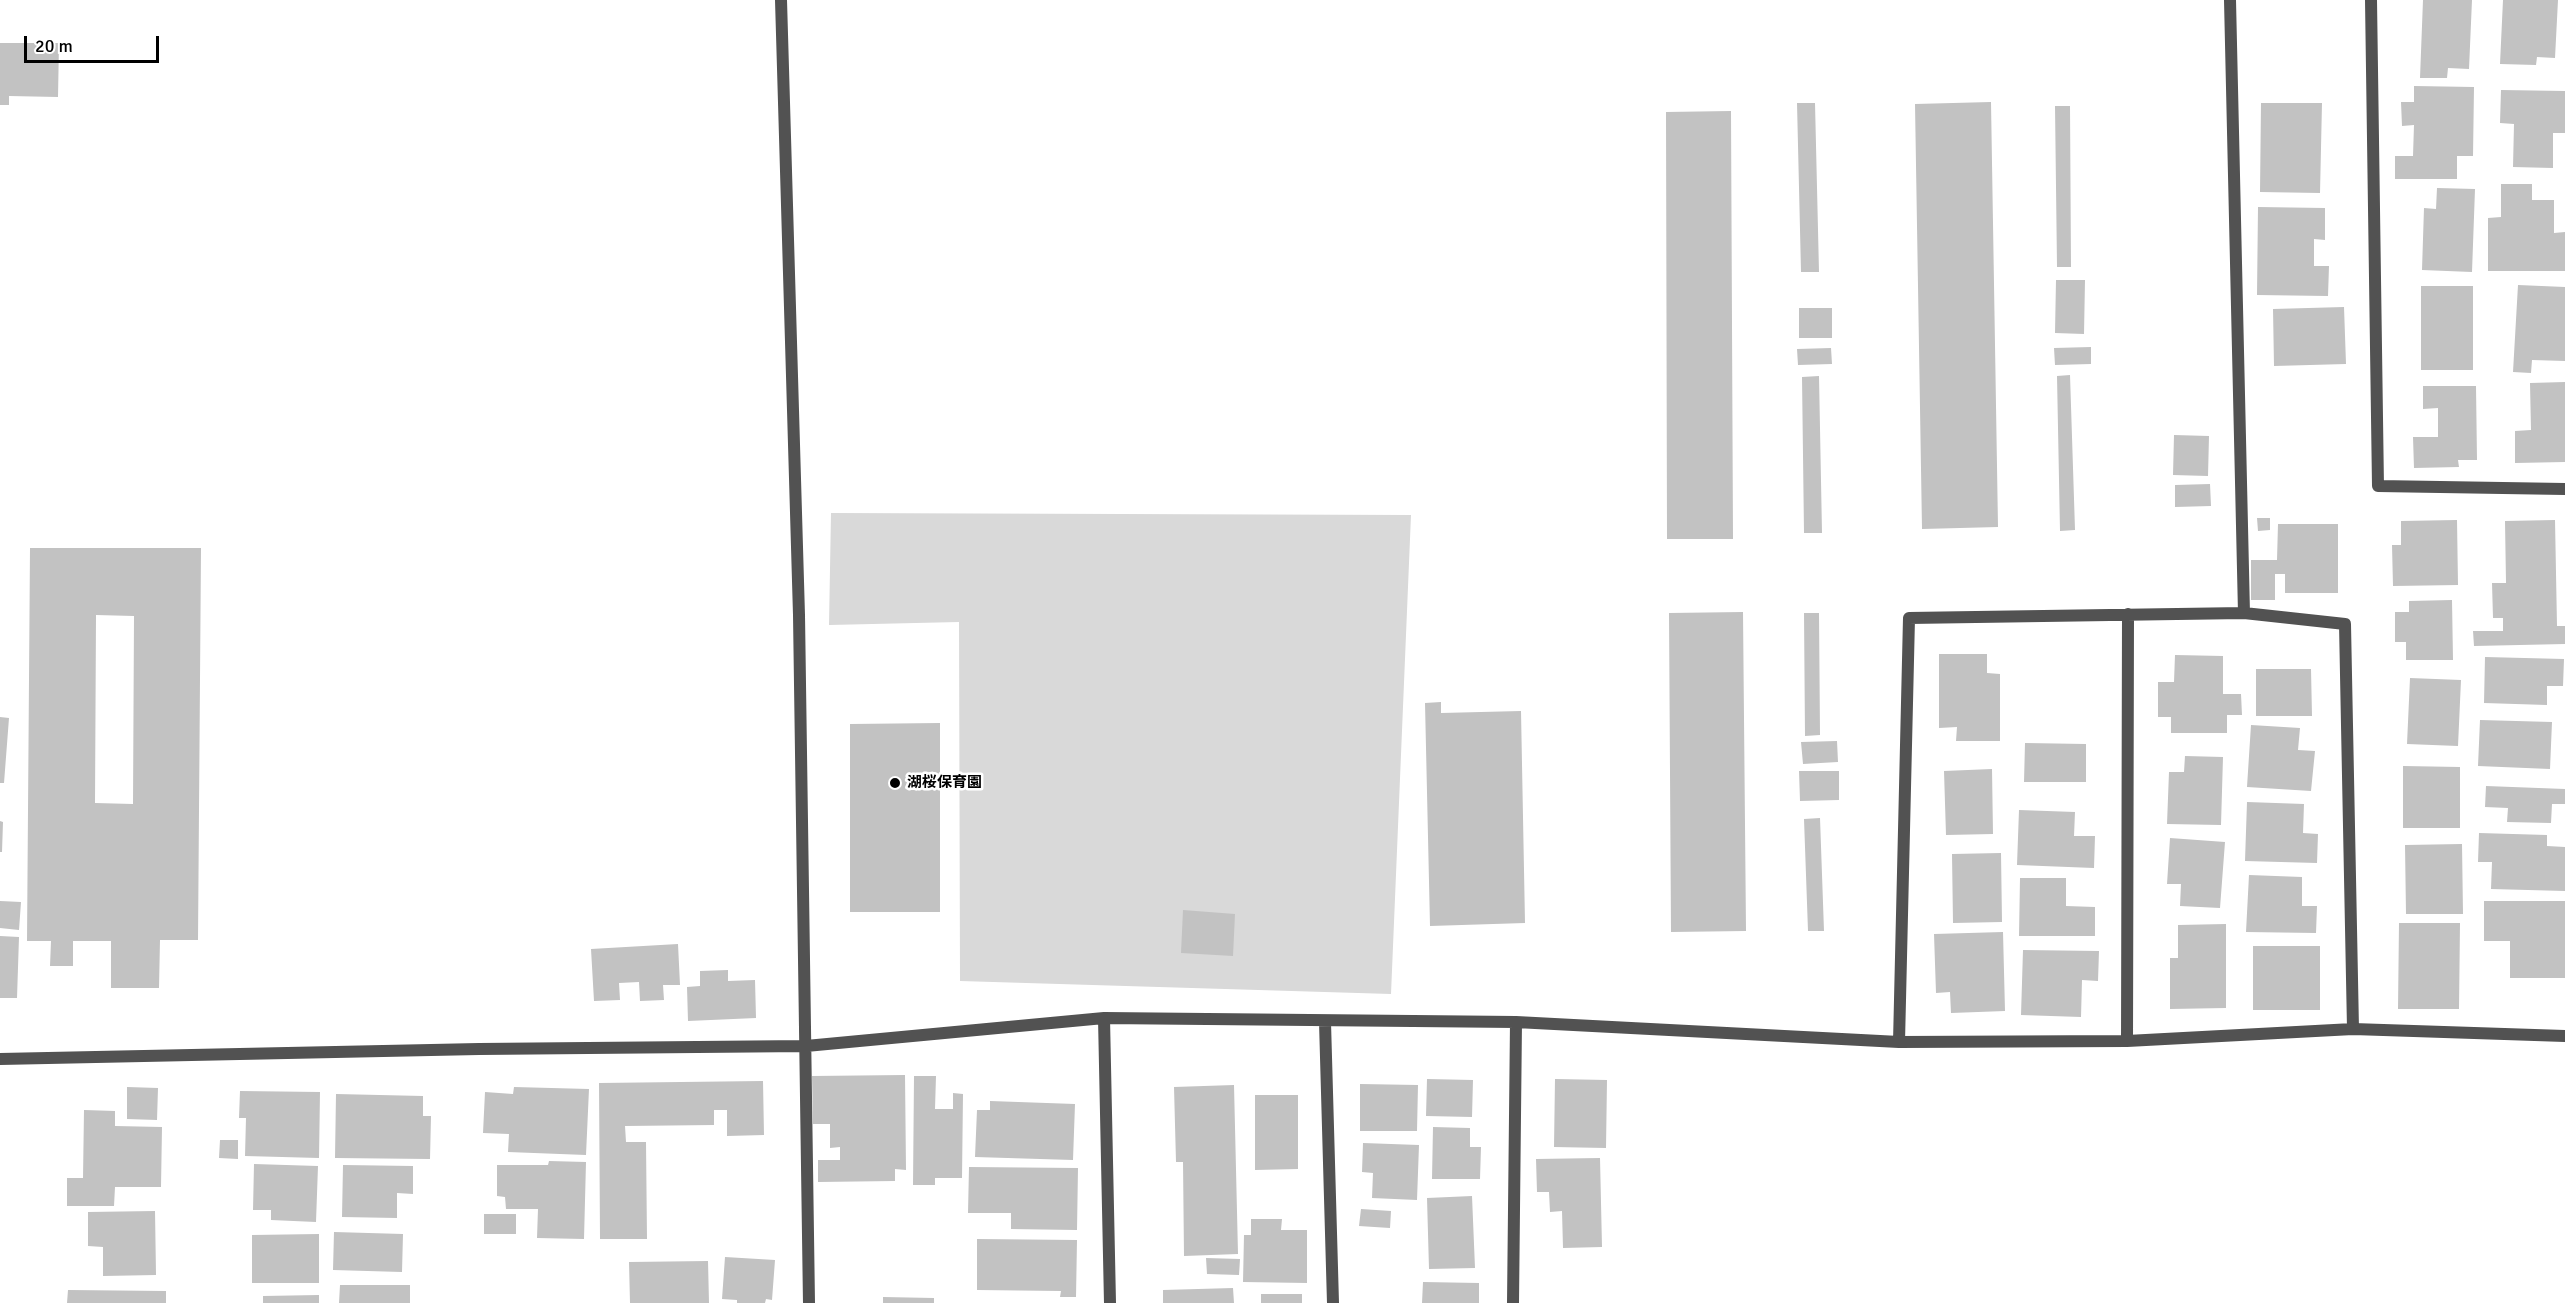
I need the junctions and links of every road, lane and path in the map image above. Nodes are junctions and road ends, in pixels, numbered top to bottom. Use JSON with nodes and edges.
{"nodes":[{"id":1,"x":782,"y":0,"type":"edge"},
{"id":2,"x":2230,"y":0,"type":"edge"},
{"id":3,"x":2371,"y":0,"type":"edge"},
{"id":4,"x":2565,"y":489,"type":"edge"},
{"id":5,"x":2244,"y":613,"type":"junction"},
{"id":6,"x":2128,"y":614,"type":"junction"},
{"id":7,"x":1104,"y":1018,"type":"junction"},
{"id":8,"x":1325,"y":1022,"type":"junction"},
{"id":9,"x":1516,"y":1023,"type":"junction"},
{"id":10,"x":2353,"y":1029,"type":"junction"},
{"id":11,"x":2565,"y":1036,"type":"edge"},
{"id":12,"x":2127,"y":1041,"type":"junction"},
{"id":13,"x":1899,"y":1042,"type":"junction"},
{"id":14,"x":806,"y":1046,"type":"junction"},
{"id":15,"x":0,"y":1059,"type":"edge"},
{"id":16,"x":809,"y":1303,"type":"edge"},
{"id":17,"x":1110,"y":1303,"type":"edge"},
{"id":18,"x":1333,"y":1303,"type":"edge"},
{"id":19,"x":1513,"y":1303,"type":"edge"}],
"edges":[{"from":1,"to":14,"type":"street"},
{"from":2,"to":5,"type":"street"},
{"from":3,"to":4,"type":"street"},
{"from":5,"to":6,"type":"street"},
{"from":5,"to":10,"type":"street"},
{"from":6,"to":12,"type":"street"},
{"from":6,"to":13,"type":"street"},
{"from":7,"to":8,"type":"street"},
{"from":7,"to":14,"type":"street"},
{"from":7,"to":17,"type":"street"},
{"from":8,"to":9,"type":"street"},
{"from":8,"to":18,"type":"street"},
{"from":9,"to":13,"type":"street"},
{"from":9,"to":19,"type":"street"},
{"from":10,"to":11,"type":"street"},
{"from":10,"to":12,"type":"street"},
{"from":12,"to":13,"type":"street"},
{"from":14,"to":15,"type":"street"},
{"from":14,"to":16,"type":"street"}]}
